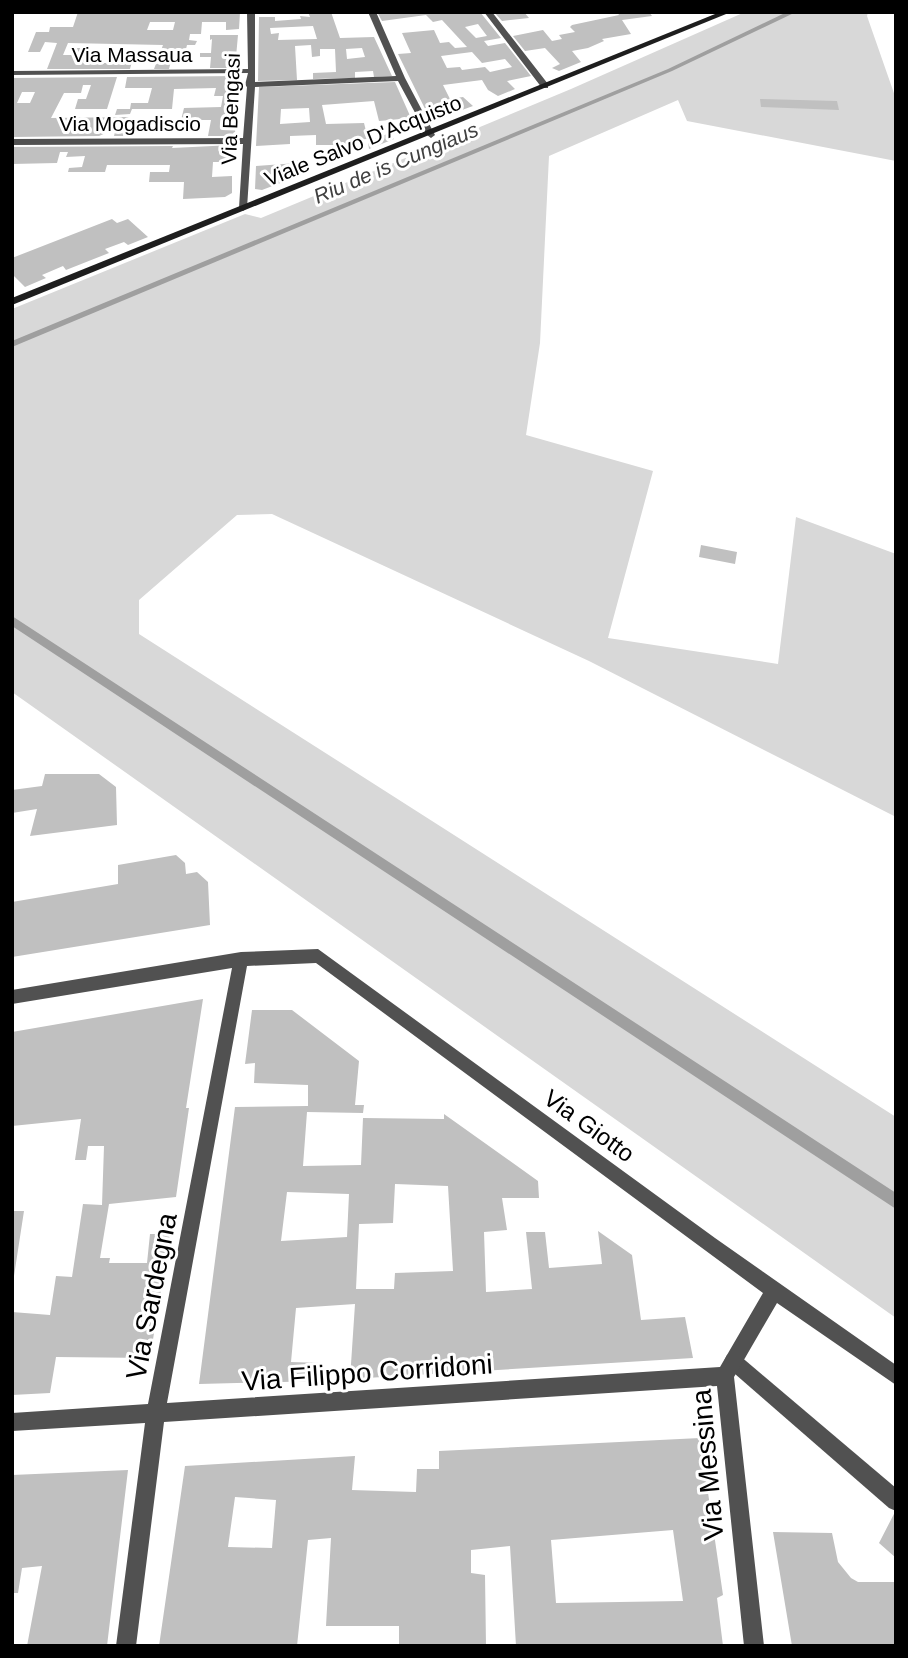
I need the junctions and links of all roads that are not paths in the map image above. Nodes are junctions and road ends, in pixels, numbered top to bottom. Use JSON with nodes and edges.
{"nodes":[{"id":1,"x":251,"y":12,"type":"edge"},
{"id":2,"x":372,"y":12,"type":"edge"},
{"id":3,"x":488,"y":12,"type":"edge"},
{"id":4,"x":727,"y":12,"type":"edge"},
{"id":5,"x":252,"y":71,"type":"junction"},
{"id":6,"x":12,"y":73,"type":"edge"},
{"id":7,"x":401,"y":78,"type":"junction"},
{"id":8,"x":249,"y":85,"type":"junction"},
{"id":9,"x":545,"y":86,"type":"junction"},
{"id":10,"x":431,"y":135,"type":"junction"},
{"id":11,"x":12,"y":142,"type":"edge"},
{"id":12,"x":248,"y":142,"type":"junction"},
{"id":13,"x":243,"y":208,"type":"junction"},
{"id":14,"x":15,"y":300,"type":"edge"},
{"id":15,"x":241,"y":959,"type":"junction"},
{"id":16,"x":12,"y":997,"type":"edge"},
{"id":17,"x":774,"y":1290,"type":"junction"},
{"id":18,"x":729,"y":1368,"type":"junction"},
{"id":19,"x":896,"y":1376,"type":"edge"},
{"id":20,"x":156,"y":1413,"type":"junction"},
{"id":21,"x":12,"y":1422,"type":"edge"},
{"id":22,"x":896,"y":1501,"type":"edge"},
{"id":23,"x":126,"y":1646,"type":"edge"},
{"id":24,"x":754,"y":1646,"type":"edge"}],
"edges":[{"from":1,"to":5,"type":"street","name":"Via Bengasi"},
{"from":2,"to":7,"type":"street"},
{"from":3,"to":9,"type":"street"},
{"from":4,"to":9,"type":"street","name":"Viale Salvo D'Acquisto"},
{"from":5,"to":6,"type":"street","name":"Via Massaua"},
{"from":5,"to":8,"type":"street","name":"Via Bengasi"},
{"from":7,"to":8,"type":"street"},
{"from":7,"to":10,"type":"street"},
{"from":8,"to":12,"type":"street","name":"Via Bengasi"},
{"from":9,"to":10,"type":"street","name":"Viale Salvo D'Acquisto"},
{"from":10,"to":13,"type":"street","name":"Viale Salvo D'Acquisto"},
{"from":11,"to":12,"type":"street","name":"Via Mogadiscio"},
{"from":12,"to":13,"type":"street","name":"Via Bengasi"},
{"from":13,"to":14,"type":"street","name":"Viale Salvo D'Acquisto"},
{"from":15,"to":16,"type":"street","name":"Via Giotto"},
{"from":15,"to":17,"type":"street","name":"Via Giotto"},
{"from":15,"to":20,"type":"street","name":"Via Sardegna"},
{"from":17,"to":18,"type":"street","name":"Via Messina"},
{"from":17,"to":19,"type":"street","name":"Via Giotto"},
{"from":18,"to":20,"type":"street","name":"Via Filippo Corridoni"},
{"from":18,"to":22,"type":"street"},
{"from":18,"to":24,"type":"street","name":"Via Messina"},
{"from":20,"to":21,"type":"street","name":"Via Filippo Corridoni"},
{"from":20,"to":23,"type":"street","name":"Via Sardegna"}]}
